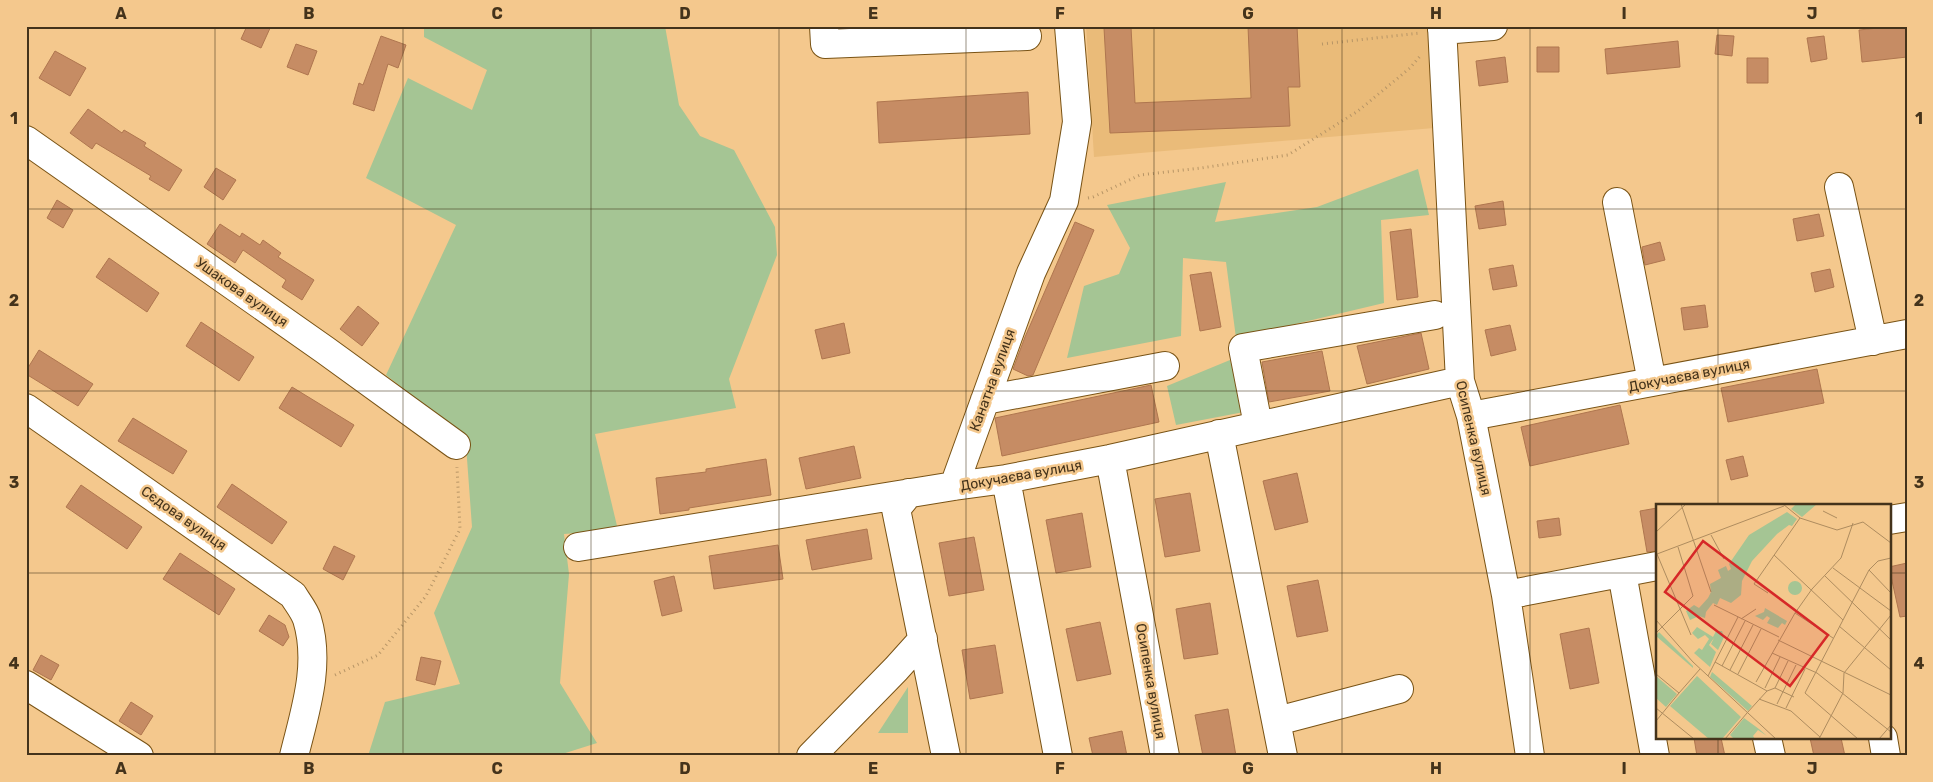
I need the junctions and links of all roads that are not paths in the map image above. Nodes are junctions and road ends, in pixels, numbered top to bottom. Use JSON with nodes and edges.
{"nodes":[{"id":1,"x":1069,"y":26,"type":"edge"},
{"id":2,"x":1493,"y":26,"type":"edge"},
{"id":3,"x":1442,"y":28,"type":"edge"},
{"id":4,"x":824,"y":35,"type":"edge"},
{"id":5,"x":1027,"y":36,"type":"dead end"},
{"id":6,"x":26,"y":140,"type":"edge"},
{"id":7,"x":1839,"y":187,"type":"dead end"},
{"id":8,"x":1618,"y":202,"type":"dead end"},
{"id":9,"x":1434,"y":316,"type":"dead end"},
{"id":10,"x":1907,"y":334,"type":"edge"},
{"id":11,"x":1873,"y":341,"type":"junction"},
{"id":12,"x":1165,"y":366,"type":"dead end"},
{"id":13,"x":1460,"y":381,"type":"junction"},
{"id":14,"x":1652,"y":382,"type":"junction"},
{"id":15,"x":985,"y":400,"type":"junction"},
{"id":16,"x":26,"y":408,"type":"edge"},
{"id":17,"x":1471,"y":416,"type":"junction"},
{"id":18,"x":1258,"y":425,"type":"junction"},
{"id":19,"x":1219,"y":434,"type":"junction"},
{"id":20,"x":456,"y":445,"type":"road end"},
{"id":21,"x":1110,"y":459,"type":"junction"},
{"id":22,"x":1006,"y":480,"type":"junction"},
{"id":23,"x":954,"y":486,"type":"junction"},
{"id":24,"x":909,"y":493,"type":"junction"},
{"id":25,"x":1907,"y":517,"type":"edge"},
{"id":26,"x":1890,"y":520,"type":"edge"},
{"id":27,"x":578,"y":547,"type":"dead end"},
{"id":28,"x":1656,"y":566,"type":"edge"},
{"id":29,"x":1622,"y":573,"type":"junction"},
{"id":30,"x":1506,"y":595,"type":"junction"},
{"id":31,"x":922,"y":640,"type":"junction"},
{"id":32,"x":26,"y":685,"type":"edge"},
{"id":33,"x":1399,"y":689,"type":"dead end"},
{"id":34,"x":1277,"y":721,"type":"junction"},
{"id":35,"x":1768,"y":740,"type":"edge"},
{"id":36,"x":1883,"y":740,"type":"edge"},
{"id":37,"x":139,"y":756,"type":"edge"},
{"id":38,"x":294,"y":756,"type":"edge"},
{"id":39,"x":811,"y":756,"type":"edge"},
{"id":40,"x":946,"y":756,"type":"edge"},
{"id":41,"x":1058,"y":756,"type":"edge"},
{"id":42,"x":1164,"y":756,"type":"edge"},
{"id":43,"x":1283,"y":756,"type":"edge"},
{"id":44,"x":1530,"y":756,"type":"edge"},
{"id":45,"x":1655,"y":756,"type":"edge"},
{"id":46,"x":1771,"y":756,"type":"edge"},
{"id":47,"x":1886,"y":756,"type":"edge"}],
"edges":[{"from":1,"to":15,"type":"street","name":"Канатна вулиця"},
{"from":2,"to":3,"type":"street"},
{"from":3,"to":13,"type":"street","name":"Осипенка вулиця"},
{"from":4,"to":5,"type":"street"},
{"from":6,"to":20,"type":"street","name":"Ушакова вулиця"},
{"from":7,"to":11,"type":"street"},
{"from":8,"to":14,"type":"street"},
{"from":9,"to":18,"type":"street"},
{"from":10,"to":11,"type":"street","name":"Докучаєва вулиця"},
{"from":11,"to":14,"type":"street","name":"Докучаєва вулиця"},
{"from":12,"to":15,"type":"street"},
{"from":13,"to":17,"type":"street","name":"Осипенка вулиця"},
{"from":13,"to":18,"type":"street","name":"Докучаєва вулиця"},
{"from":14,"to":17,"type":"street","name":"Докучаєва вулиця"},
{"from":15,"to":23,"type":"street","name":"Канатна вулиця"},
{"from":16,"to":38,"type":"street","name":"Сєдова вулиця"},
{"from":17,"to":30,"type":"street","name":"Осипенка вулиця"},
{"from":18,"to":19,"type":"street","name":"Докучаєва вулиця"},
{"from":19,"to":21,"type":"street","name":"Докучаєва вулиця"},
{"from":19,"to":34,"type":"street"},
{"from":21,"to":22,"type":"street","name":"Докучаєва вулиця"},
{"from":21,"to":42,"type":"street","name":"Осипенка вулиця"},
{"from":22,"to":23,"type":"street","name":"Докучаєва вулиця"},
{"from":22,"to":41,"type":"street"},
{"from":23,"to":24,"type":"street","name":"Докучаєва вулиця"},
{"from":24,"to":27,"type":"street","name":"Докучаєва вулиця"},
{"from":24,"to":31,"type":"street"},
{"from":25,"to":26,"type":"street"},
{"from":28,"to":29,"type":"street"},
{"from":29,"to":30,"type":"street"},
{"from":29,"to":45,"type":"street"},
{"from":30,"to":44,"type":"street","name":"Осипенка вулиця"},
{"from":31,"to":39,"type":"street"},
{"from":31,"to":40,"type":"street"},
{"from":32,"to":37,"type":"street"},
{"from":33,"to":34,"type":"street"},
{"from":34,"to":43,"type":"street"},
{"from":35,"to":46,"type":"street"},
{"from":36,"to":47,"type":"street"}]}
